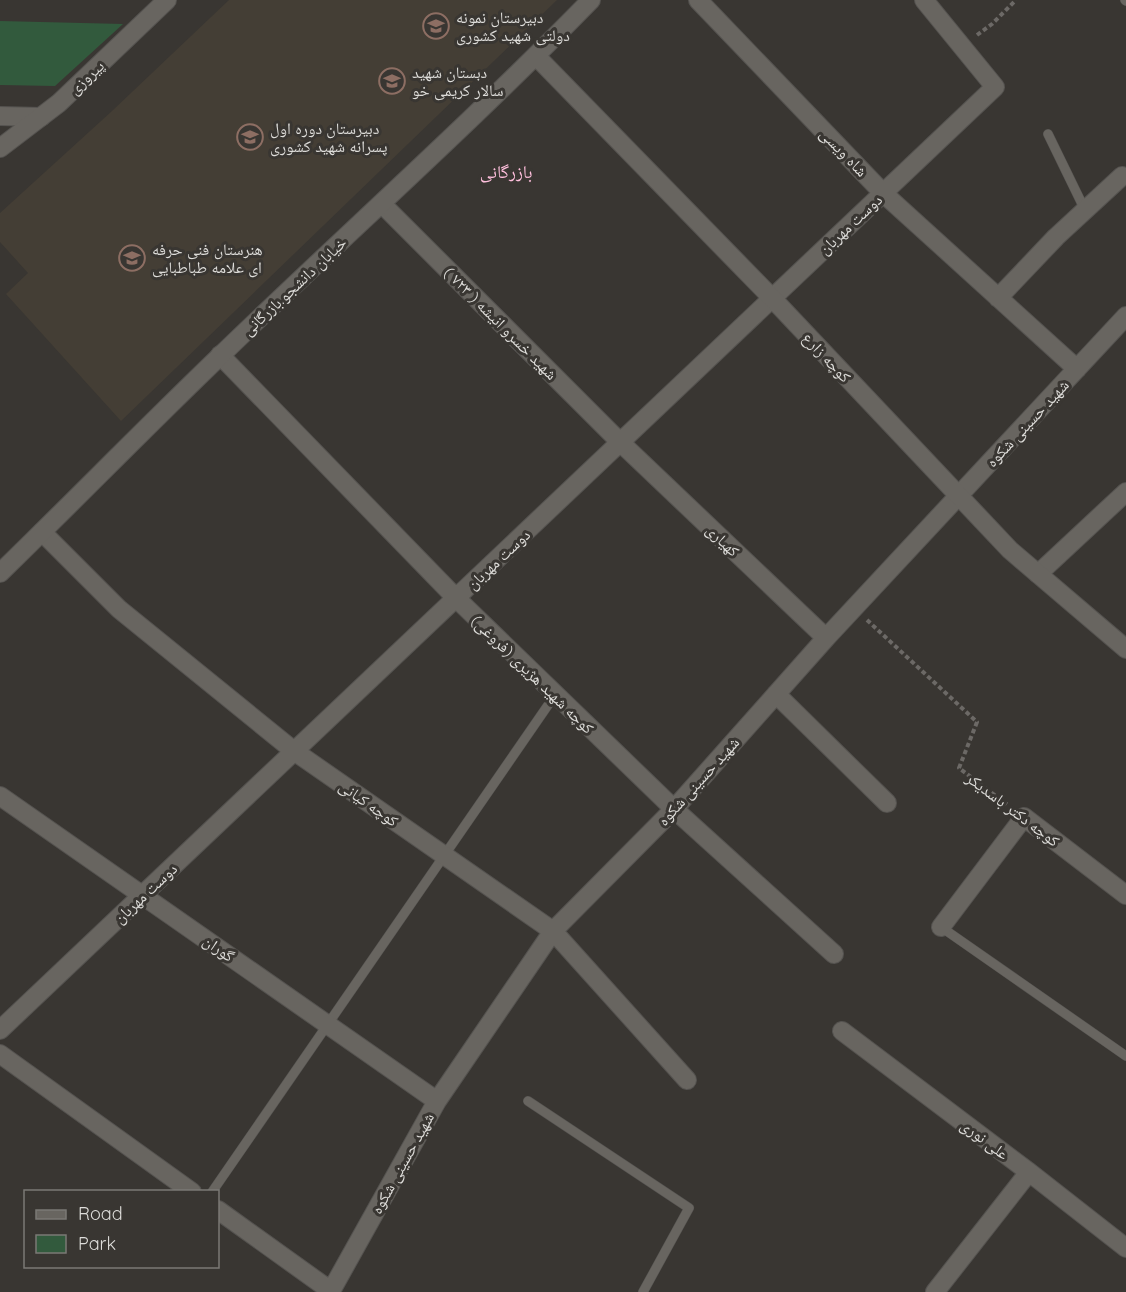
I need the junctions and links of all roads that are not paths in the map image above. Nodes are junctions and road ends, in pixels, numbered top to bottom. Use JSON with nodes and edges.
{"nodes":[{"id":1,"x":167,"y":0,"type":"edge"},
{"id":2,"x":591,"y":0,"type":"edge"},
{"id":3,"x":698,"y":0,"type":"edge"},
{"id":4,"x":924,"y":0,"type":"edge"},
{"id":5,"x":536,"y":56,"type":"junction"},
{"id":6,"x":0,"y":116,"type":"edge"},
{"id":7,"x":40,"y":117,"type":"junction"},
{"id":8,"x":1048,"y":134,"type":"dead end"},
{"id":9,"x":0,"y":148,"type":"edge"},
{"id":10,"x":1124,"y":178,"type":"edge"},
{"id":11,"x":883,"y":193,"type":"junction"},
{"id":12,"x":382,"y":204,"type":"junction"},
{"id":13,"x":1085,"y":210,"type":"junction"},
{"id":14,"x":772,"y":298,"type":"junction"},
{"id":15,"x":998,"y":298,"type":"junction"},
{"id":16,"x":1126,"y":316,"type":"edge"},
{"id":17,"x":220,"y":355,"type":"junction"},
{"id":18,"x":1077,"y":369,"type":"junction"},
{"id":19,"x":620,"y":442,"type":"junction"},
{"id":20,"x":1126,"y":492,"type":"edge"},
{"id":21,"x":958,"y":496,"type":"junction"},
{"id":22,"x":42,"y":532,"type":"junction"},
{"id":23,"x":0,"y":573,"type":"edge"},
{"id":24,"x":1038,"y":574,"type":"junction"},
{"id":25,"x":456,"y":598,"type":"junction"},
{"id":26,"x":826,"y":638,"type":"junction"},
{"id":27,"x":1126,"y":649,"type":"edge"},
{"id":28,"x":776,"y":694,"type":"junction"},
{"id":29,"x":555,"y":696,"type":"junction"},
{"id":30,"x":294,"y":751,"type":"junction"},
{"id":31,"x":0,"y":796,"type":"edge"},
{"id":32,"x":887,"y":803,"type":"dead end"},
{"id":33,"x":674,"y":809,"type":"junction"},
{"id":34,"x":444,"y":856,"type":"junction"},
{"id":35,"x":143,"y":895,"type":"junction"},
{"id":36,"x":1126,"y":895,"type":"edge"},
{"id":37,"x":941,"y":927,"type":"joint"},
{"id":38,"x":553,"y":931,"type":"junction"},
{"id":39,"x":834,"y":954,"type":"dead end"},
{"id":40,"x":328,"y":1025,"type":"junction"},
{"id":41,"x":0,"y":1030,"type":"edge"},
{"id":42,"x":842,"y":1031,"type":"dead end"},
{"id":43,"x":0,"y":1054,"type":"edge"},
{"id":44,"x":1126,"y":1056,"type":"edge"},
{"id":45,"x":687,"y":1080,"type":"dead end"},
{"id":46,"x":437,"y":1101,"type":"junction"},
{"id":47,"x":528,"y":1101,"type":"dead end"},
{"id":48,"x":1029,"y":1172,"type":"junction"},
{"id":49,"x":191,"y":1190,"type":"edge"},
{"id":50,"x":213,"y":1190,"type":"edge"},
{"id":51,"x":219,"y":1211,"type":"edge"},
{"id":52,"x":1126,"y":1248,"type":"edge"},
{"id":53,"x":331,"y":1291,"type":"edge"},
{"id":54,"x":643,"y":1292,"type":"edge"},
{"id":55,"x":935,"y":1292,"type":"edge"}],
"edges":[{"from":1,"to":7,"type":"street","name":"پیروزی"},
{"from":2,"to":5,"type":"street","name":"خیابان دانشجو.بازرگانی"},
{"from":3,"to":11,"type":"street","name":"شاه ویسی"},
{"from":4,"to":11,"type":"street","name":"دوست مهربان"},
{"from":5,"to":12,"type":"street","name":"خیابان دانشجو.بازرگانی"},
{"from":5,"to":14,"type":"street","name":"کوچه زارع"},
{"from":6,"to":7,"type":"street"},
{"from":7,"to":9,"type":"street","name":"پیروزی"},
{"from":8,"to":13,"type":"lane"},
{"from":10,"to":13,"type":"street"},
{"from":11,"to":14,"type":"street","name":"دوست مهربان"},
{"from":11,"to":15,"type":"street","name":"شاه ویسی"},
{"from":12,"to":17,"type":"street","name":"خیابان دانشجو.بازرگانی"},
{"from":12,"to":19,"type":"street","name":"شهید خسرو انیشه ( ۷۲۳ )"},
{"from":13,"to":15,"type":"street"},
{"from":14,"to":19,"type":"street","name":"دوست مهربان"},
{"from":14,"to":21,"type":"street","name":"کوچه زارع"},
{"from":15,"to":18,"type":"street","name":"شاه ویسی"},
{"from":16,"to":18,"type":"street","name":"شهید حسینی شکوه"},
{"from":17,"to":22,"type":"street","name":"خیابان دانشجو.بازرگانی"},
{"from":17,"to":25,"type":"street","name":"کوچه شهید هژیری (فروغی)"},
{"from":18,"to":21,"type":"street","name":"شهید حسینی شکوه"},
{"from":19,"to":25,"type":"street","name":"دوست مهربان"},
{"from":19,"to":26,"type":"street","name":"کهیاری"},
{"from":20,"to":24,"type":"street"},
{"from":21,"to":24,"type":"street","name":"کوچه زارع"},
{"from":21,"to":26,"type":"street","name":"شهید حسینی شکوه"},
{"from":22,"to":23,"type":"street","name":"خیابان دانشجو.بازرگانی"},
{"from":22,"to":30,"type":"street","name":"کوچه کیانی"},
{"from":24,"to":27,"type":"street","name":"کوچه زارع"},
{"from":25,"to":29,"type":"street","name":"کوچه شهید هژیری (فروغی)"},
{"from":25,"to":30,"type":"street","name":"دوست مهربان"},
{"from":26,"to":28,"type":"street","name":"شهید حسینی شکوه"},
{"from":28,"to":32,"type":"street"},
{"from":28,"to":33,"type":"street","name":"شهید حسینی شکوه"},
{"from":29,"to":33,"type":"street","name":"کوچه شهید هژیری (فروغی)"},
{"from":29,"to":34,"type":"lane"},
{"from":30,"to":34,"type":"street","name":"کوچه کیانی"},
{"from":30,"to":35,"type":"street","name":"دوست مهربان"},
{"from":31,"to":35,"type":"street","name":"گوران"},
{"from":33,"to":38,"type":"street","name":"شهید حسینی شکوه"},
{"from":33,"to":39,"type":"street","name":"کوچه شهید هژیری (فروغی)"},
{"from":34,"to":38,"type":"street","name":"کوچه کیانی"},
{"from":34,"to":40,"type":"lane"},
{"from":35,"to":40,"type":"street","name":"گوران"},
{"from":35,"to":41,"type":"street","name":"دوست مهربان"},
{"from":36,"to":37,"type":"street","name":"کوچه دکتر باسدیکر"},
{"from":37,"to":44,"type":"lane"},
{"from":38,"to":45,"type":"street","name":"کوچه کیانی"},
{"from":38,"to":46,"type":"street","name":"شهید حسینی شکوه"},
{"from":40,"to":46,"type":"street","name":"گوران"},
{"from":40,"to":50,"type":"lane"},
{"from":42,"to":48,"type":"street","name":"علی نوری"},
{"from":43,"to":49,"type":"street"},
{"from":46,"to":53,"type":"street","name":"شهید حسینی شکوه"},
{"from":47,"to":54,"type":"lane"},
{"from":48,"to":52,"type":"street","name":"علی نوری"},
{"from":48,"to":55,"type":"street"},
{"from":51,"to":53,"type":"street"}]}
